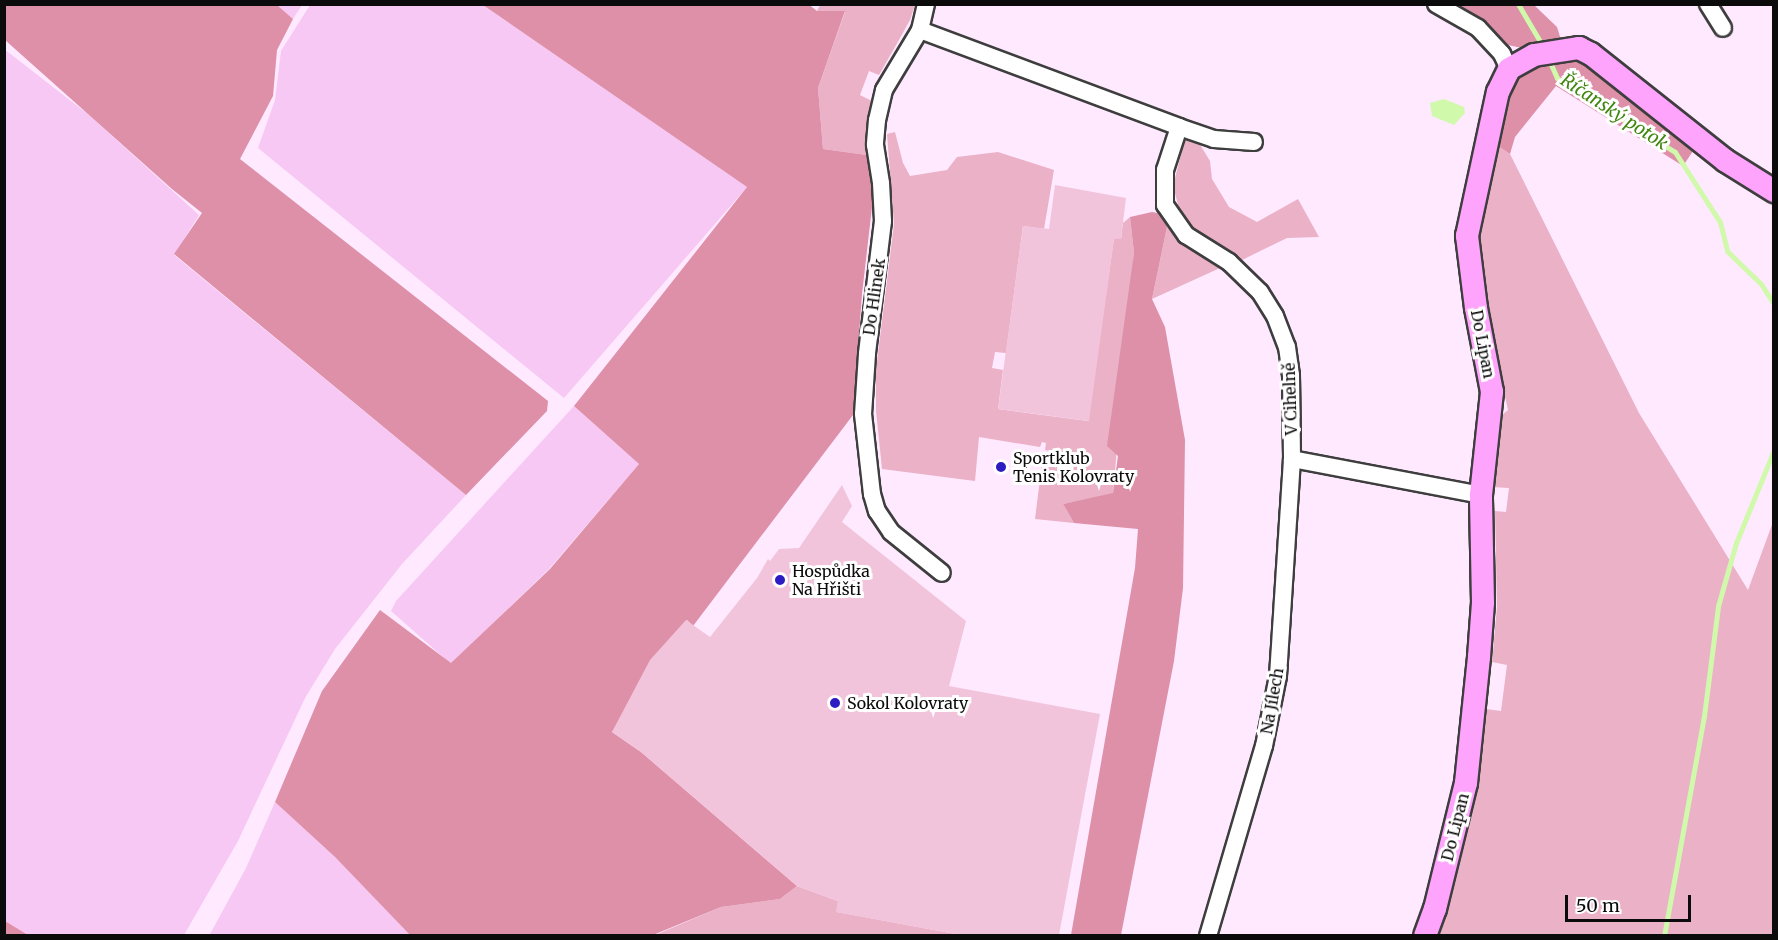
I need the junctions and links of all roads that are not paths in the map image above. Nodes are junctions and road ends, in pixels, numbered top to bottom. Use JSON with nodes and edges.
{"nodes":[{"id":1,"x":926,"y":4,"type":"edge"},
{"id":2,"x":1436,"y":4,"type":"edge"},
{"id":3,"x":1708,"y":4,"type":"edge"},
{"id":4,"x":1723,"y":28,"type":"dead end"},
{"id":5,"x":920,"y":30,"type":"junction"},
{"id":6,"x":1509,"y":69,"type":"junction"},
{"id":7,"x":1179,"y":127,"type":"junction"},
{"id":8,"x":1254,"y":142,"type":"dead end"},
{"id":9,"x":1773,"y":191,"type":"edge"},
{"id":10,"x":1292,"y":459,"type":"junction"},
{"id":11,"x":1481,"y":495,"type":"junction"},
{"id":12,"x":942,"y":573,"type":"dead end"},
{"id":13,"x":1208,"y":936,"type":"edge"},
{"id":14,"x":1425,"y":936,"type":"edge"}],
"edges":[{"from":1,"to":5,"type":"street","name":"Do Hlinek"},
{"from":2,"to":6,"type":"street"},
{"from":3,"to":4,"type":"street"},
{"from":5,"to":7,"type":"street"},
{"from":5,"to":12,"type":"street","name":"Do Hlinek"},
{"from":6,"to":9,"type":"street"},
{"from":6,"to":11,"type":"street","name":"Do Lipan"},
{"from":7,"to":8,"type":"street"},
{"from":7,"to":10,"type":"street","name":"V Cihelně"},
{"from":10,"to":11,"type":"street","name":"V Cihelně"},
{"from":10,"to":13,"type":"street","name":"Na Jílech"},
{"from":11,"to":14,"type":"street","name":"Do Lipan"}]}
